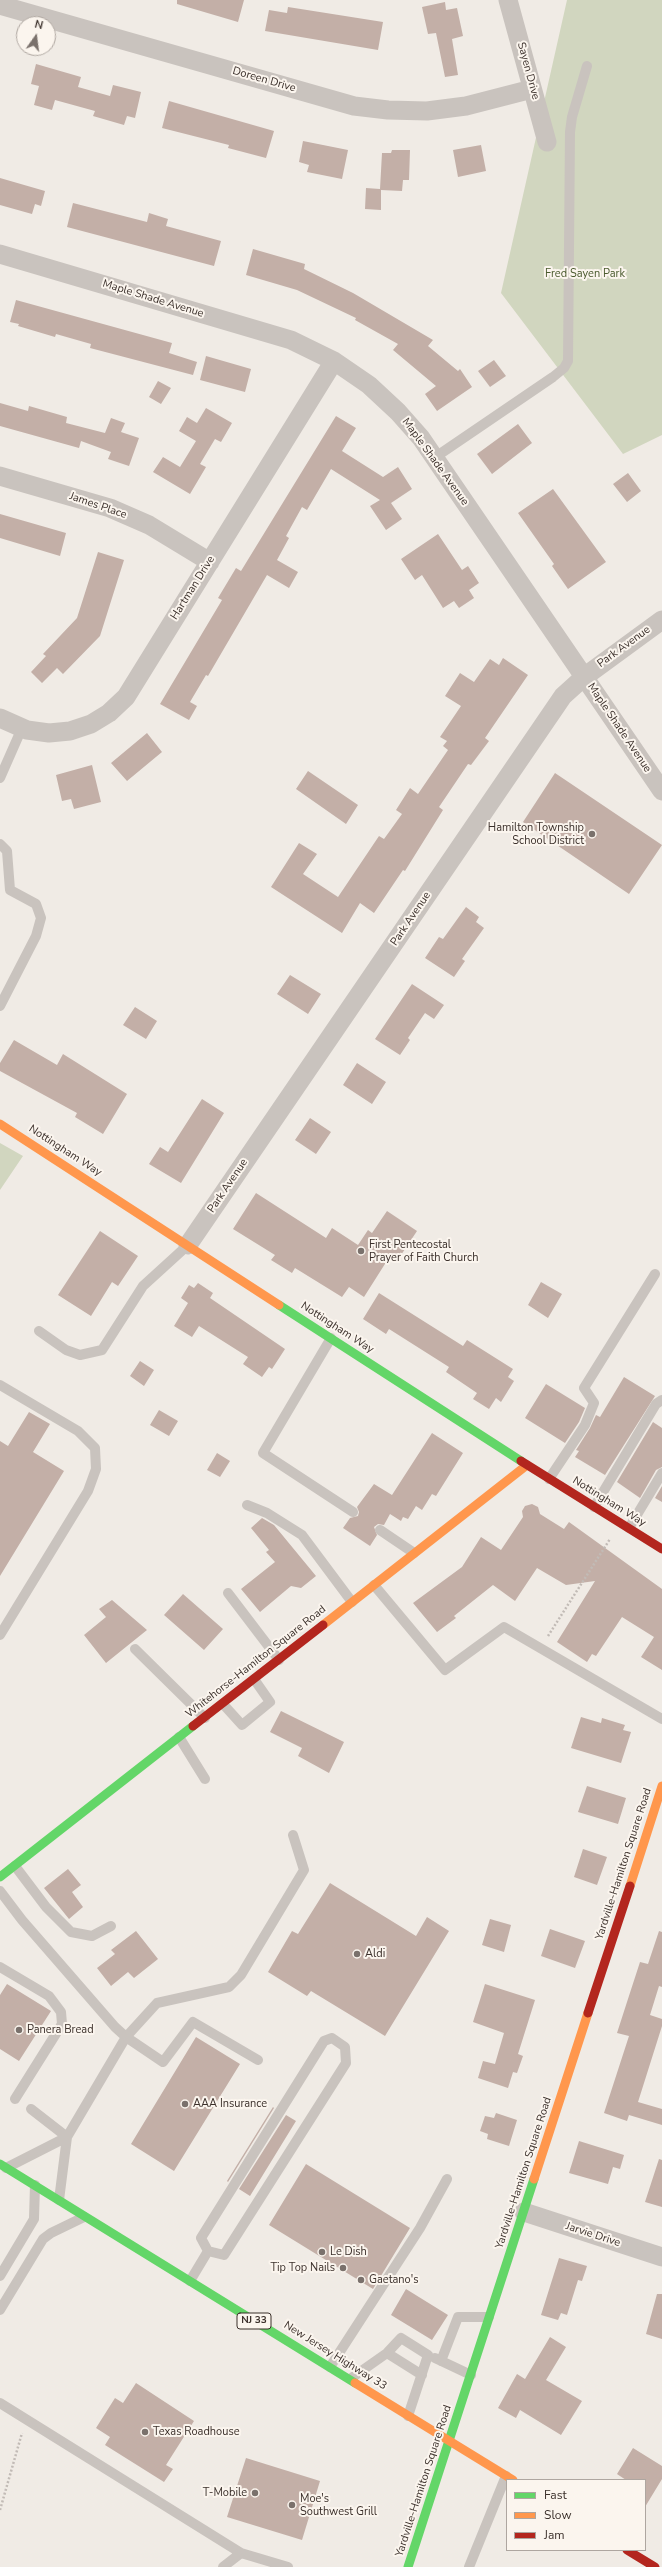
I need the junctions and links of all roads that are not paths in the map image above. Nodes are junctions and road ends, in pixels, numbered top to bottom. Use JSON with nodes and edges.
{"nodes":[{"id":1,"x":508,"y":0,"type":"edge"},
{"id":2,"x":0,"y":5,"type":"edge"},
{"id":3,"x":587,"y":66,"type":"dead end"},
{"id":4,"x":532,"y":89,"type":"junction"},
{"id":5,"x":547,"y":142,"type":"dead end"},
{"id":6,"x":0,"y":254,"type":"edge"},
{"id":7,"x":334,"y":361,"type":"junction"},
{"id":8,"x":434,"y":458,"type":"junction"},
{"id":9,"x":0,"y":476,"type":"edge"},
{"id":10,"x":210,"y":562,"type":"junction"},
{"id":11,"x":662,"y":620,"type":"edge"},
{"id":12,"x":584,"y":677,"type":"junction"},
{"id":13,"x":0,"y":718,"type":"edge"},
{"id":14,"x":22,"y":728,"type":"junction"},
{"id":15,"x":0,"y":778,"type":"edge"},
{"id":16,"x":662,"y":791,"type":"edge"},
{"id":17,"x":0,"y":844,"type":"edge"},
{"id":18,"x":0,"y":1006,"type":"edge"},
{"id":19,"x":0,"y":1124,"type":"edge"},
{"id":20,"x":188,"y":1245,"type":"junction"},
{"id":21,"x":655,"y":1274,"type":"dead end"},
{"id":22,"x":39,"y":1331,"type":"dead end"},
{"id":23,"x":331,"y":1338,"type":"junction"},
{"id":24,"x":0,"y":1385,"type":"edge"},
{"id":25,"x":662,"y":1400,"type":"edge"},
{"id":26,"x":527,"y":1465,"type":"junction"},
{"id":27,"x":662,"y":1473,"type":"edge"},
{"id":28,"x":549,"y":1479,"type":"junction"},
{"id":29,"x":247,"y":1505,"type":"dead end"},
{"id":30,"x":594,"y":1506,"type":"junction"},
{"id":31,"x":353,"y":1512,"type":"dead end"},
{"id":32,"x":625,"y":1526,"type":"junction"},
{"id":33,"x":380,"y":1530,"type":"dead end"},
{"id":34,"x":662,"y":1549,"type":"edge"},
{"id":35,"x":414,"y":1553,"type":"junction"},
{"id":36,"x":374,"y":1585,"type":"junction"},
{"id":37,"x":228,"y":1593,"type":"dead end"},
{"id":38,"x":352,"y":1602,"type":"junction"},
{"id":39,"x":0,"y":1635,"type":"edge"},
{"id":40,"x":135,"y":1649,"type":"dead end"},
{"id":41,"x":279,"y":1660,"type":"junction"},
{"id":42,"x":254,"y":1679,"type":"junction"},
{"id":43,"x":223,"y":1704,"type":"junction"},
{"id":44,"x":205,"y":1718,"type":"junction"},
{"id":45,"x":662,"y":1719,"type":"edge"},
{"id":46,"x":179,"y":1737,"type":"junction"},
{"id":47,"x":205,"y":1779,"type":"dead end"},
{"id":48,"x":662,"y":1786,"type":"edge"},
{"id":49,"x":293,"y":1835,"type":"dead end"},
{"id":50,"x":15,"y":1866,"type":"junction"},
{"id":51,"x":0,"y":1877,"type":"edge"},
{"id":52,"x":0,"y":1891,"type":"edge"},
{"id":53,"x":111,"y":1926,"type":"dead end"},
{"id":54,"x":0,"y":1967,"type":"edge"},
{"id":55,"x":126,"y":2037,"type":"junction"},
{"id":56,"x":258,"y":2060,"type":"dead end"},
{"id":57,"x":15,"y":2099,"type":"dead end"},
{"id":58,"x":31,"y":2109,"type":"dead end"},
{"id":59,"x":66,"y":2137,"type":"junction"},
{"id":60,"x":3,"y":2166,"type":"edge"},
{"id":61,"x":447,"y":2179,"type":"dead end"},
{"id":62,"x":35,"y":2185,"type":"junction"},
{"id":63,"x":59,"y":2200,"type":"junction"},
{"id":64,"x":524,"y":2212,"type":"junction"},
{"id":65,"x":85,"y":2216,"type":"junction"},
{"id":66,"x":208,"y":2251,"type":"junction"},
{"id":67,"x":662,"y":2257,"type":"edge"},
{"id":68,"x":0,"y":2276,"type":"edge"},
{"id":69,"x":190,"y":2281,"type":"junction"},
{"id":70,"x":0,"y":2310,"type":"edge"},
{"id":71,"x":489,"y":2317,"type":"junction"},
{"id":72,"x":387,"y":2353,"type":"junction"},
{"id":73,"x":428,"y":2354,"type":"junction"},
{"id":74,"x":441,"y":2361,"type":"junction"},
{"id":75,"x":330,"y":2367,"type":"junction"},
{"id":76,"x":422,"y":2375,"type":"junction"},
{"id":77,"x":471,"y":2375,"type":"junction"},
{"id":78,"x":350,"y":2379,"type":"junction"},
{"id":79,"x":0,"y":2403,"type":"edge"},
{"id":80,"x":408,"y":2416,"type":"junction"},
{"id":81,"x":449,"y":2441,"type":"junction"},
{"id":82,"x":510,"y":2478,"type":"edge"},
{"id":83,"x":506,"y":2487,"type":"edge"},
{"id":84,"x":629,"y":2551,"type":"edge"},
{"id":85,"x":241,"y":2553,"type":"junction"},
{"id":86,"x":223,"y":2567,"type":"edge"},
{"id":87,"x":288,"y":2567,"type":"edge"},
{"id":88,"x":408,"y":2567,"type":"edge"},
{"id":89,"x":469,"y":2567,"type":"edge"},
{"id":90,"x":655,"y":2567,"type":"edge"}],
"edges":[{"from":1,"to":4,"type":"street","name":"Sayen Drive"},
{"from":2,"to":4,"type":"street","name":"Doreen Drive"},
{"from":3,"to":8,"type":"lane"},
{"from":4,"to":5,"type":"street","name":"Sayen Drive"},
{"from":6,"to":7,"type":"street","name":"Maple Shade Avenue"},
{"from":7,"to":8,"type":"street","name":"Maple Shade Avenue"},
{"from":7,"to":10,"type":"street","name":"Hartman Drive"},
{"from":8,"to":12,"type":"street","name":"Maple Shade Avenue"},
{"from":9,"to":10,"type":"street","name":"James Place"},
{"from":10,"to":14,"type":"street","name":"Hartman Drive"},
{"from":11,"to":12,"type":"street","name":"Park Avenue"},
{"from":12,"to":16,"type":"street","name":"Maple Shade Avenue"},
{"from":12,"to":20,"type":"street","name":"Park Avenue"},
{"from":13,"to":14,"type":"street","name":"Hartman Drive"},
{"from":14,"to":15,"type":"lane"},
{"from":17,"to":18,"type":"lane"},
{"from":19,"to":20,"type":"street","name":"Nottingham Way"},
{"from":20,"to":22,"type":"lane"},
{"from":20,"to":23,"type":"street","name":"Nottingham Way"},
{"from":21,"to":28,"type":"lane"},
{"from":23,"to":26,"type":"street","name":"Nottingham Way"},
{"from":23,"to":31,"type":"lane"},
{"from":24,"to":39,"type":"lane"},
{"from":25,"to":30,"type":"lane"},
{"from":26,"to":28,"type":"street","name":"Nottingham Way"},
{"from":26,"to":35,"type":"street","name":"Whitehorse-Hamilton Square Road"},
{"from":27,"to":32,"type":"lane"},
{"from":28,"to":30,"type":"street","name":"Nottingham Way"},
{"from":29,"to":38,"type":"lane"},
{"from":30,"to":32,"type":"street","name":"Nottingham Way"},
{"from":32,"to":34,"type":"street","name":"Nottingham Way"},
{"from":33,"to":35,"type":"lane"},
{"from":35,"to":36,"type":"street","name":"Whitehorse-Hamilton Square Road"},
{"from":36,"to":38,"type":"street","name":"Whitehorse-Hamilton Square Road"},
{"from":36,"to":45,"type":"lane"},
{"from":37,"to":41,"type":"lane"},
{"from":38,"to":41,"type":"street","name":"Whitehorse-Hamilton Square Road"},
{"from":40,"to":44,"type":"lane"},
{"from":41,"to":42,"type":"street","name":"Whitehorse-Hamilton Square Road"},
{"from":42,"to":43,"type":"street","name":"Whitehorse-Hamilton Square Road"},
{"from":42,"to":43,"type":"lane"},
{"from":43,"to":44,"type":"street","name":"Whitehorse-Hamilton Square Road"},
{"from":44,"to":46,"type":"street","name":"Whitehorse-Hamilton Square Road"},
{"from":46,"to":47,"type":"lane"},
{"from":46,"to":50,"type":"street","name":"Whitehorse-Hamilton Square Road"},
{"from":48,"to":64,"type":"street","name":"Yardville-Hamilton Square Road"},
{"from":49,"to":55,"type":"lane"},
{"from":50,"to":51,"type":"street","name":"Whitehorse-Hamilton Square Road"},
{"from":50,"to":53,"type":"lane"},
{"from":52,"to":55,"type":"lane"},
{"from":54,"to":57,"type":"lane"},
{"from":55,"to":56,"type":"lane"},
{"from":55,"to":59,"type":"lane"},
{"from":58,"to":59,"type":"lane"},
{"from":59,"to":60,"type":"lane"},
{"from":59,"to":63,"type":"lane"},
{"from":60,"to":62,"type":"street","name":"New Jersey Highway 33","number":"NJ 33"},
{"from":61,"to":75,"type":"lane"},
{"from":62,"to":63,"type":"street","name":"New Jersey Highway 33","number":"NJ 33"},
{"from":62,"to":68,"type":"lane"},
{"from":63,"to":65,"type":"street","name":"New Jersey Highway 33","number":"NJ 33"},
{"from":64,"to":67,"type":"street","name":"Jarvie Drive"},
{"from":64,"to":71,"type":"street","name":"Yardville-Hamilton Square Road"},
{"from":65,"to":69,"type":"street","name":"New Jersey Highway 33","number":"NJ 33"},
{"from":65,"to":70,"type":"lane"},
{"from":66,"to":66,"type":"lane"},
{"from":66,"to":69,"type":"lane"},
{"from":69,"to":75,"type":"street","name":"New Jersey Highway 33","number":"NJ 33"},
{"from":71,"to":74,"type":"lane"},
{"from":71,"to":77,"type":"street","name":"Yardville-Hamilton Square Road"},
{"from":72,"to":73,"type":"lane"},
{"from":72,"to":76,"type":"lane"},
{"from":72,"to":78,"type":"lane"},
{"from":73,"to":74,"type":"lane"},
{"from":73,"to":76,"type":"lane"},
{"from":74,"to":77,"type":"lane"},
{"from":75,"to":78,"type":"street","name":"New Jersey Highway 33","number":"NJ 33"},
{"from":76,"to":80,"type":"lane"},
{"from":77,"to":81,"type":"street","name":"Yardville-Hamilton Square Road"},
{"from":78,"to":80,"type":"street","name":"New Jersey Highway 33","number":"NJ 33"},
{"from":79,"to":85,"type":"lane"},
{"from":80,"to":81,"type":"street","name":"New Jersey Highway 33","number":"NJ 33"},
{"from":81,"to":82,"type":"street","name":"New Jersey Highway 33","number":"NJ 33"},
{"from":81,"to":88,"type":"street","name":"Yardville-Hamilton Square Road"},
{"from":83,"to":89,"type":"lane"},
{"from":84,"to":90,"type":"street"},
{"from":85,"to":86,"type":"lane"},
{"from":85,"to":87,"type":"lane"}]}
